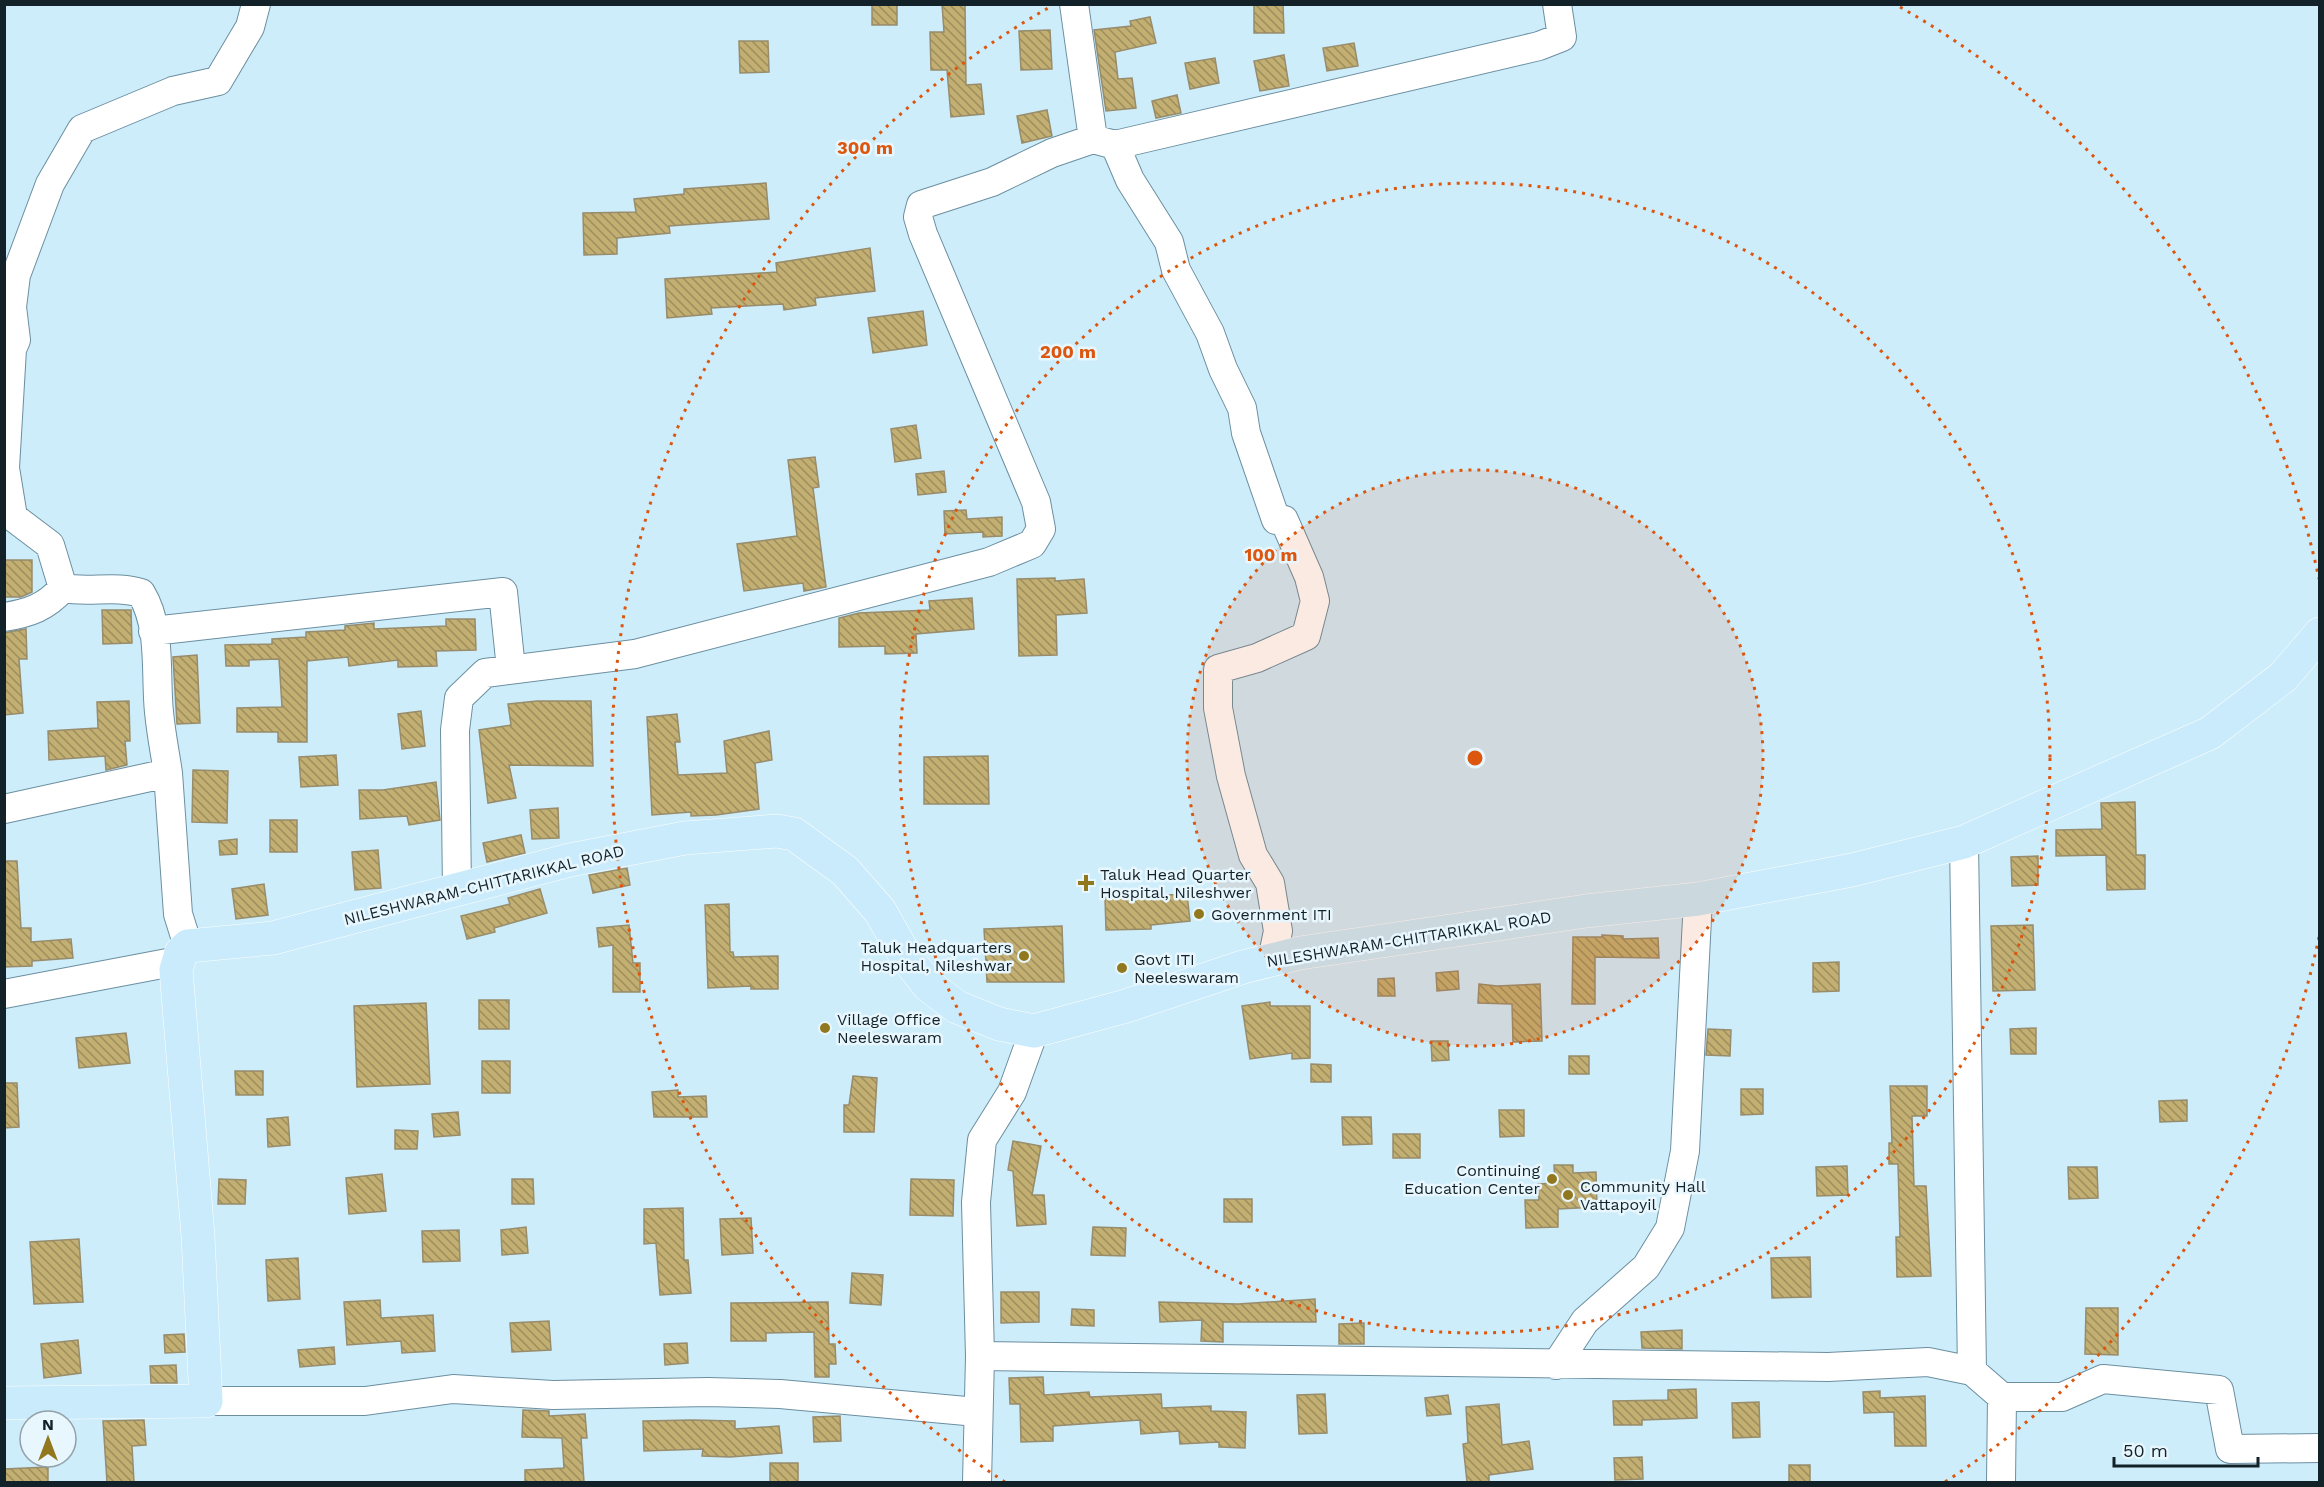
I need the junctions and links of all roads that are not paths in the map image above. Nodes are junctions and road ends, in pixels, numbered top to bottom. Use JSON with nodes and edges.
{"nodes":[{"id":1,"x":256,"y":4,"type":"edge"},
{"id":2,"x":1074,"y":4,"type":"edge"},
{"id":3,"x":1557,"y":4,"type":"edge"},
{"id":4,"x":1104,"y":142,"type":"junction"},
{"id":5,"x":63,"y":588,"type":"junction"},
{"id":6,"x":4,"y":617,"type":"edge"},
{"id":7,"x":153,"y":631,"type":"junction"},
{"id":8,"x":2319,"y":634,"type":"edge"},
{"id":9,"x":511,"y":669,"type":"junction"},
{"id":10,"x":168,"y":773,"type":"junction"},
{"id":11,"x":4,"y":809,"type":"edge"},
{"id":12,"x":1964,"y":842,"type":"junction"},
{"id":13,"x":458,"y":890,"type":"junction"},
{"id":14,"x":1698,"y":899,"type":"junction"},
{"id":15,"x":183,"y":953,"type":"junction"},
{"id":16,"x":1272,"y":960,"type":"junction"},
{"id":17,"x":4,"y":994,"type":"edge"},
{"id":18,"x":1034,"y":1031,"type":"junction"},
{"id":19,"x":980,"y":1356,"type":"junction"},
{"id":20,"x":1556,"y":1365,"type":"junction"},
{"id":21,"x":1972,"y":1371,"type":"junction"},
{"id":22,"x":2002,"y":1397,"type":"junction"},
{"id":23,"x":206,"y":1401,"type":"junction"},
{"id":24,"x":4,"y":1403,"type":"edge"},
{"id":25,"x":977,"y":1412,"type":"junction"},
{"id":26,"x":2319,"y":1448,"type":"edge"},
{"id":27,"x":977,"y":1482,"type":"edge"},
{"id":28,"x":2001,"y":1482,"type":"edge"}],
"edges":[{"from":1,"to":5,"type":"street"},
{"from":2,"to":4,"type":"street"},
{"from":3,"to":4,"type":"street"},
{"from":4,"to":9,"type":"street"},
{"from":4,"to":16,"type":"street"},
{"from":5,"to":6,"type":"street"},
{"from":5,"to":7,"type":"street"},
{"from":7,"to":9,"type":"street"},
{"from":7,"to":10,"type":"street"},
{"from":8,"to":12,"type":"main road","name":"NILESHWARAM-CHITTARIKKAL ROAD"},
{"from":9,"to":13,"type":"street"},
{"from":10,"to":11,"type":"street"},
{"from":10,"to":15,"type":"street"},
{"from":12,"to":14,"type":"main road","name":"NILESHWARAM-CHITTARIKKAL ROAD"},
{"from":12,"to":21,"type":"street"},
{"from":13,"to":15,"type":"main road","name":"NILESHWARAM-CHITTARIKKAL ROAD"},
{"from":13,"to":18,"type":"main road","name":"NILESHWARAM-CHITTARIKKAL ROAD"},
{"from":14,"to":16,"type":"main road","name":"NILESHWARAM-CHITTARIKKAL ROAD"},
{"from":14,"to":20,"type":"street"},
{"from":15,"to":17,"type":"street"},
{"from":15,"to":23,"type":"main road"},
{"from":16,"to":18,"type":"main road","name":"NILESHWARAM-CHITTARIKKAL ROAD"},
{"from":18,"to":19,"type":"street"},
{"from":19,"to":20,"type":"street"},
{"from":19,"to":25,"type":"street"},
{"from":20,"to":21,"type":"street"},
{"from":21,"to":22,"type":"street"},
{"from":22,"to":26,"type":"street"},
{"from":22,"to":28,"type":"street"},
{"from":23,"to":24,"type":"main road"},
{"from":23,"to":25,"type":"street"},
{"from":25,"to":27,"type":"street"}]}
